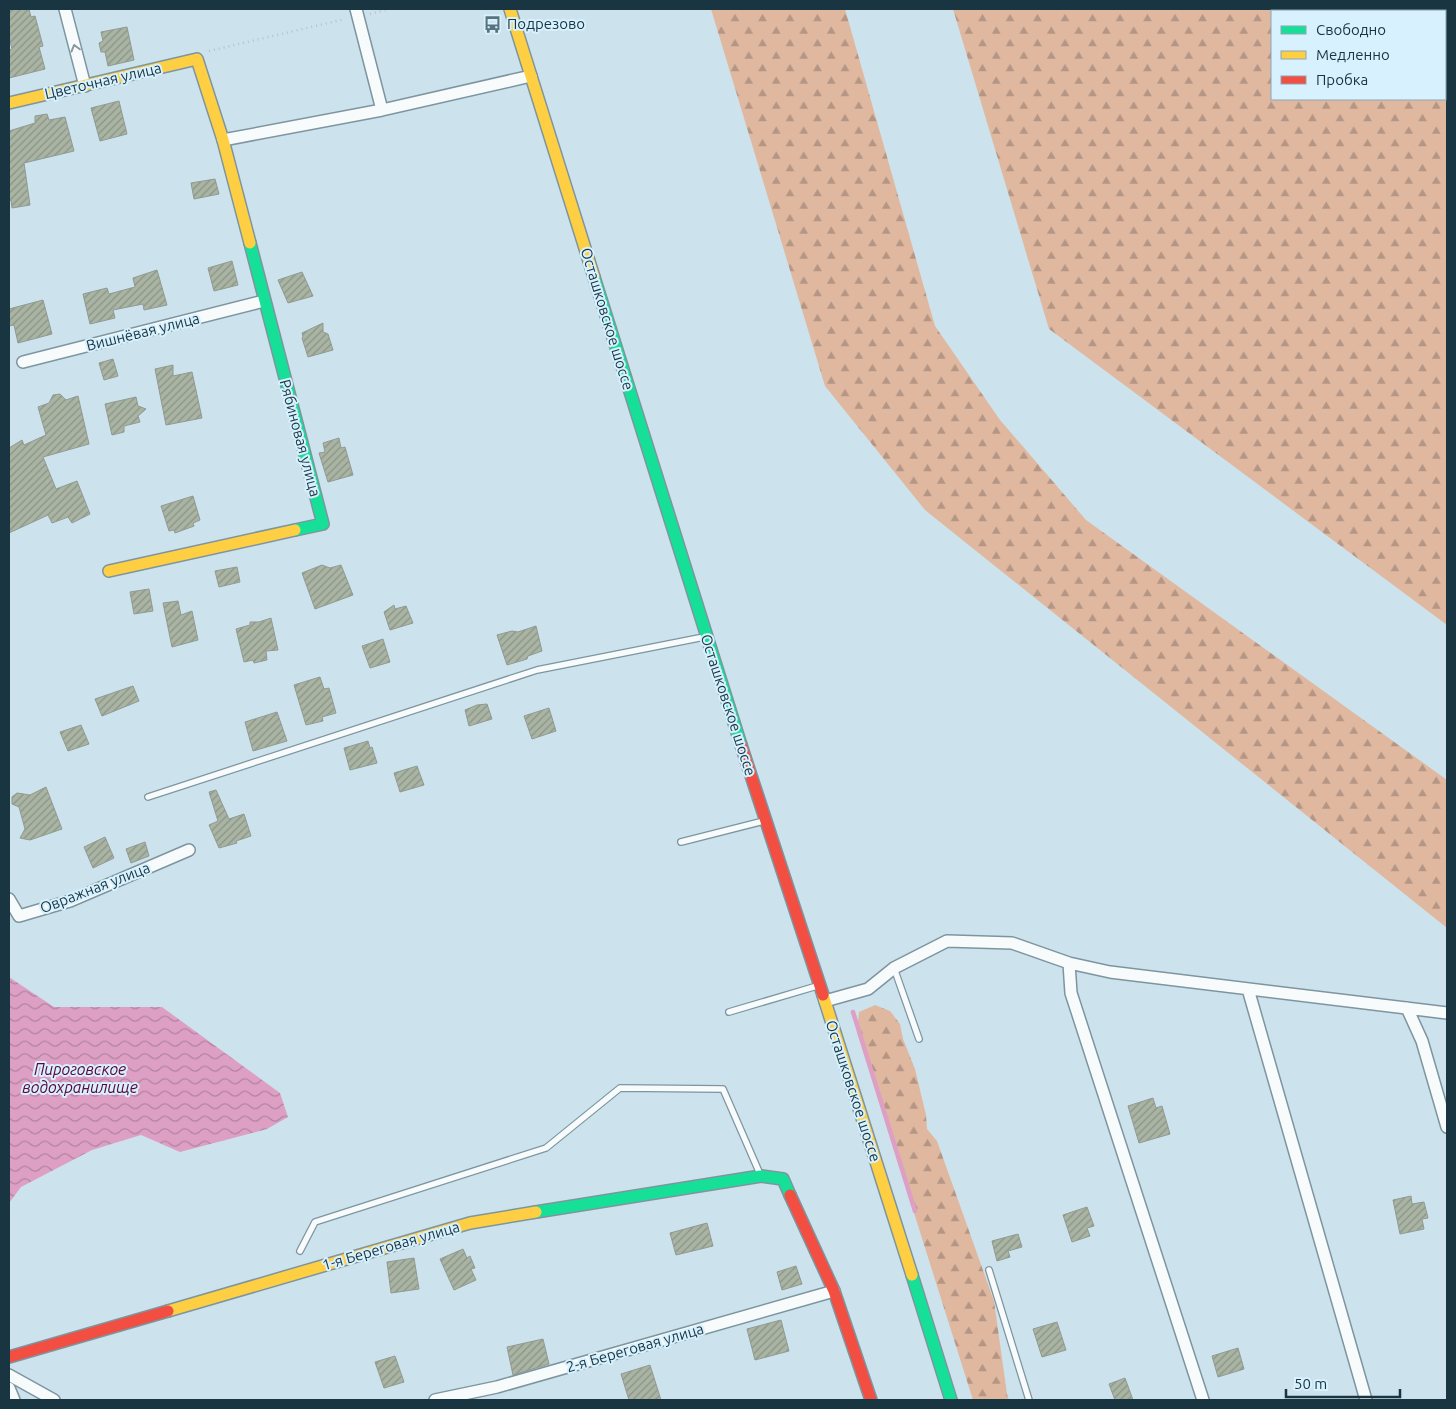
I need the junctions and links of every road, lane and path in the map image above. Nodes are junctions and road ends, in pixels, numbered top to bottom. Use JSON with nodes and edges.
{"nodes":[{"id":1,"x":65,"y":9,"type":"edge"},
{"id":2,"x":390,"y":9,"type":"edge"},
{"id":3,"x":510,"y":9,"type":"edge"},
{"id":4,"x":357,"y":13,"type":"edge"},
{"id":5,"x":198,"y":58,"type":"junction"},
{"id":6,"x":531,"y":76,"type":"junction"},
{"id":7,"x":85,"y":86,"type":"junction"},
{"id":8,"x":9,"y":103,"type":"edge"},
{"id":9,"x":382,"y":110,"type":"junction"},
{"id":10,"x":223,"y":140,"type":"junction"},
{"id":11,"x":264,"y":301,"type":"junction"},
{"id":12,"x":23,"y":362,"type":"dead end"},
{"id":13,"x":109,"y":571,"type":"dead end"},
{"id":14,"x":706,"y":637,"type":"junction"},
{"id":15,"x":148,"y":797,"type":"dead end"},
{"id":16,"x":766,"y":821,"type":"junction"},
{"id":17,"x":681,"y":842,"type":"dead end"},
{"id":18,"x":189,"y":850,"type":"dead end"},
{"id":19,"x":9,"y":899,"type":"edge"},
{"id":20,"x":1069,"y":963,"type":"junction"},
{"id":21,"x":894,"y":968,"type":"junction"},
{"id":22,"x":820,"y":986,"type":"junction"},
{"id":23,"x":1248,"y":988,"type":"junction"},
{"id":24,"x":824,"y":1001,"type":"junction"},
{"id":25,"x":1407,"y":1008,"type":"junction"},
{"id":26,"x":729,"y":1012,"type":"dead end"},
{"id":27,"x":1447,"y":1013,"type":"edge"},
{"id":28,"x":919,"y":1039,"type":"dead end"},
{"id":29,"x":1447,"y":1127,"type":"edge"},
{"id":30,"x":761,"y":1176,"type":"junction"},
{"id":31,"x":300,"y":1252,"type":"dead end"},
{"id":32,"x":989,"y":1270,"type":"dead end"},
{"id":33,"x":834,"y":1291,"type":"junction"},
{"id":34,"x":9,"y":1357,"type":"edge"},
{"id":35,"x":9,"y":1375,"type":"edge"},
{"id":36,"x":9,"y":1388,"type":"edge"},
{"id":37,"x":14,"y":1400,"type":"edge"},
{"id":38,"x":54,"y":1400,"type":"edge"},
{"id":39,"x":435,"y":1400,"type":"edge"},
{"id":40,"x":871,"y":1400,"type":"edge"},
{"id":41,"x":951,"y":1400,"type":"edge"},
{"id":42,"x":1029,"y":1400,"type":"edge"},
{"id":43,"x":1203,"y":1400,"type":"edge"},
{"id":44,"x":1366,"y":1400,"type":"edge"}],
"edges":[{"from":7,"to":1,"type":"street","one_way":true},
{"from":2,"to":4,"type":"path"},
{"from":3,"to":6,"type":"street","name":"Осташковское шоссе"},
{"from":4,"to":5,"type":"path"},
{"from":4,"to":9,"type":"street"},
{"from":5,"to":7,"type":"street","name":"Цветочная улица"},
{"from":5,"to":10,"type":"street","name":"Рябиновая улица"},
{"from":6,"to":9,"type":"street"},
{"from":6,"to":14,"type":"street","name":"Осташковское шоссе"},
{"from":7,"to":8,"type":"street","name":"Цветочная улица"},
{"from":9,"to":10,"type":"street"},
{"from":10,"to":11,"type":"street","name":"Рябиновая улица"},
{"from":11,"to":12,"type":"street","name":"Вишнёвая улица"},
{"from":11,"to":13,"type":"street","name":"Рябиновая улица"},
{"from":14,"to":15,"type":"lane"},
{"from":14,"to":16,"type":"street","name":"Осташковское шоссе"},
{"from":16,"to":17,"type":"lane"},
{"from":16,"to":22,"type":"street","name":"Осташковское шоссе"},
{"from":18,"to":19,"type":"street","name":"Овражная улица"},
{"from":20,"to":21,"type":"street"},
{"from":20,"to":23,"type":"street"},
{"from":20,"to":43,"type":"street"},
{"from":21,"to":24,"type":"street"},
{"from":21,"to":28,"type":"lane"},
{"from":22,"to":24,"type":"street","name":"Осташковское шоссе"},
{"from":22,"to":26,"type":"lane"},
{"from":23,"to":25,"type":"street"},
{"from":23,"to":44,"type":"street"},
{"from":24,"to":41,"type":"street","name":"Осташковское шоссе"},
{"from":25,"to":27,"type":"street"},
{"from":25,"to":29,"type":"street"},
{"from":30,"to":31,"type":"lane"},
{"from":30,"to":33,"type":"street","name":"1-я Береговая улица"},
{"from":30,"to":34,"type":"street","name":"1-я Береговая улица"},
{"from":32,"to":42,"type":"lane"},
{"from":33,"to":39,"type":"street","name":"2-я Береговая улица"},
{"from":33,"to":40,"type":"street"},
{"from":35,"to":38,"type":"street"},
{"from":36,"to":37,"type":"street"}]}
